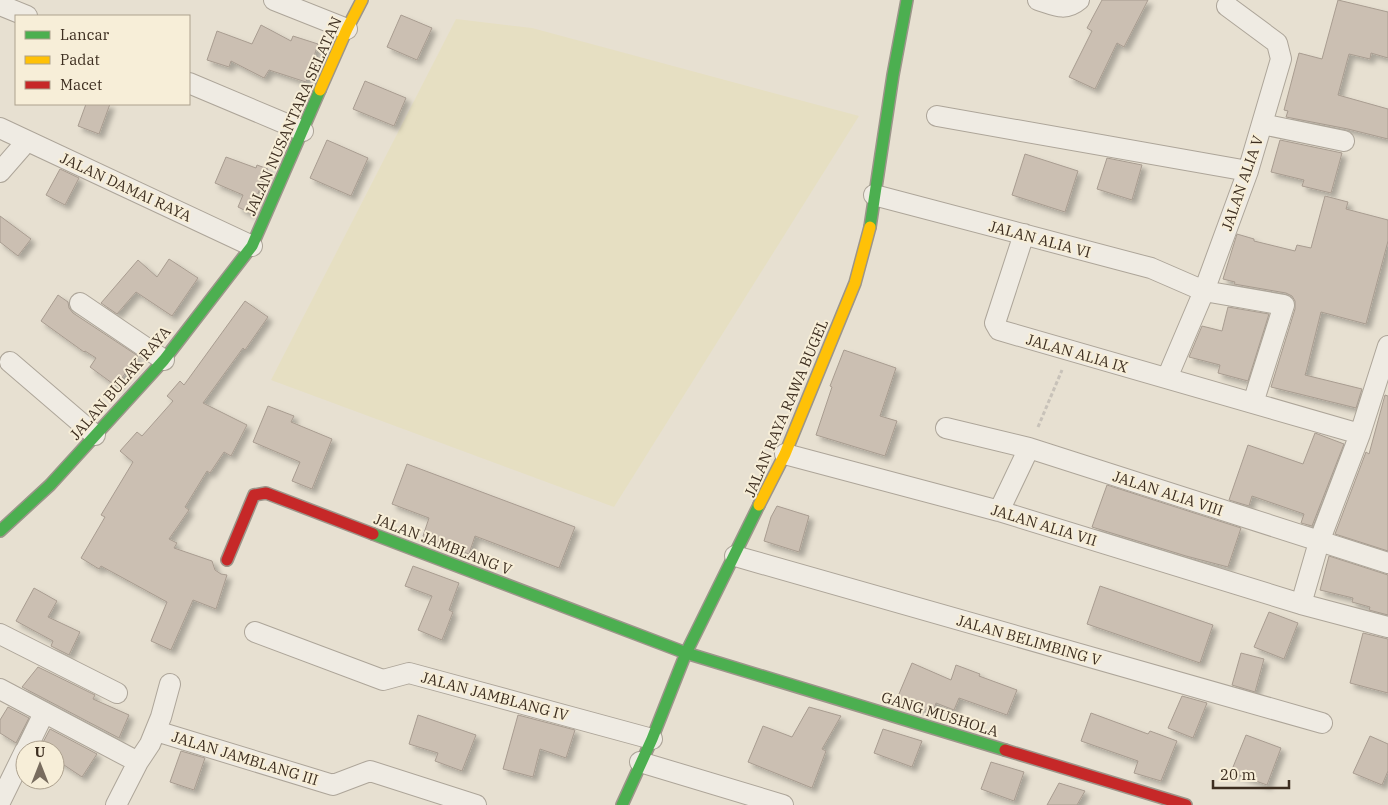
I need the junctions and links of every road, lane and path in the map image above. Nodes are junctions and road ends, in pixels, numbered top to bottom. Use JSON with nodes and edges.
{"nodes":[{"id":1,"x":274,"y":0,"type":"edge"},
{"id":2,"x":362,"y":0,"type":"edge"},
{"id":3,"x":906,"y":0,"type":"edge"},
{"id":4,"x":1038,"y":0,"type":"edge"},
{"id":5,"x":1079,"y":0,"type":"edge"},
{"id":6,"x":1224,"y":2,"type":"edge"},
{"id":7,"x":0,"y":5,"type":"edge"},
{"id":8,"x":25,"y":15,"type":"edge"},
{"id":9,"x":347,"y":29,"type":"junction"},
{"id":10,"x":190,"y":83,"type":"edge"},
{"id":11,"x":937,"y":116,"type":"dead end"},
{"id":12,"x":1262,"y":124,"type":"junction"},
{"id":13,"x":0,"y":128,"type":"edge"},
{"id":14,"x":303,"y":131,"type":"junction"},
{"id":15,"x":27,"y":141,"type":"junction"},
{"id":16,"x":1344,"y":141,"type":"dead end"},
{"id":17,"x":1248,"y":171,"type":"junction"},
{"id":18,"x":0,"y":172,"type":"edge"},
{"id":19,"x":874,"y":195,"type":"junction"},
{"id":20,"x":1024,"y":234,"type":"junction"},
{"id":21,"x":252,"y":246,"type":"junction"},
{"id":22,"x":1204,"y":291,"type":"junction"},
{"id":23,"x":80,"y":303,"type":"dead end"},
{"id":24,"x":1388,"y":346,"type":"edge"},
{"id":25,"x":1070,"y":351,"type":"junction"},
{"id":26,"x":164,"y":360,"type":"junction"},
{"id":27,"x":10,"y":362,"type":"dead end"},
{"id":28,"x":1167,"y":378,"type":"junction"},
{"id":29,"x":1253,"y":403,"type":"junction"},
{"id":30,"x":946,"y":428,"type":"dead end"},
{"id":31,"x":1360,"y":434,"type":"junction"},
{"id":32,"x":95,"y":436,"type":"junction"},
{"id":33,"x":1029,"y":448,"type":"junction"},
{"id":34,"x":785,"y":454,"type":"junction"},
{"id":35,"x":999,"y":511,"type":"junction"},
{"id":36,"x":0,"y":531,"type":"edge"},
{"id":37,"x":1319,"y":542,"type":"junction"},
{"id":38,"x":735,"y":556,"type":"junction"},
{"id":39,"x":227,"y":560,"type":"dead end"},
{"id":40,"x":1388,"y":563,"type":"edge"},
{"id":41,"x":1301,"y":604,"type":"junction"},
{"id":42,"x":1388,"y":627,"type":"edge"},
{"id":43,"x":256,"y":632,"type":"dead end"},
{"id":44,"x":0,"y":634,"type":"edge"},
{"id":45,"x":686,"y":653,"type":"junction"},
{"id":46,"x":170,"y":684,"type":"dead end"},
{"id":47,"x":0,"y":690,"type":"edge"},
{"id":48,"x":118,"y":693,"type":"dead end"},
{"id":49,"x":44,"y":712,"type":"junction"},
{"id":50,"x":1322,"y":724,"type":"dead end"},
{"id":51,"x":156,"y":731,"type":"junction"},
{"id":52,"x":652,"y":739,"type":"junction"},
{"id":53,"x":30,"y":740,"type":"edge"},
{"id":54,"x":138,"y":762,"type":"junction"},
{"id":55,"x":640,"y":762,"type":"junction"},
{"id":56,"x":15,"y":771,"type":"edge"},
{"id":57,"x":0,"y":802,"type":"edge"},
{"id":58,"x":116,"y":805,"type":"edge"},
{"id":59,"x":476,"y":805,"type":"edge"},
{"id":60,"x":622,"y":805,"type":"edge"},
{"id":61,"x":783,"y":805,"type":"edge"},
{"id":62,"x":1186,"y":805,"type":"edge"}],
"edges":[{"from":1,"to":9,"type":"street"},
{"from":2,"to":9,"type":"street","name":"JALAN NUSANTARA SELATAN"},
{"from":3,"to":19,"type":"street","name":"JALAN RAYA RAWA BUGEL"},
{"from":4,"to":5,"type":"street"},
{"from":6,"to":12,"type":"street","name":"JALAN ALIA V"},
{"from":7,"to":8,"type":"street"},
{"from":9,"to":14,"type":"street","name":"JALAN NUSANTARA SELATAN"},
{"from":10,"to":14,"type":"street"},
{"from":11,"to":17,"type":"street"},
{"from":12,"to":16,"type":"street"},
{"from":12,"to":17,"type":"street","name":"JALAN ALIA V"},
{"from":13,"to":15,"type":"street","name":"JALAN DAMAI RAYA"},
{"from":14,"to":21,"type":"street","name":"JALAN NUSANTARA SELATAN"},
{"from":15,"to":18,"type":"street"},
{"from":15,"to":21,"type":"street","name":"JALAN DAMAI RAYA"},
{"from":17,"to":22,"type":"street","name":"JALAN ALIA V"},
{"from":19,"to":20,"type":"street","name":"JALAN ALIA VI"},
{"from":19,"to":34,"type":"street","name":"JALAN RAYA RAWA BUGEL"},
{"from":20,"to":22,"type":"street","name":"JALAN ALIA VI"},
{"from":20,"to":25,"type":"street","name":"JALAN ALIA IX"},
{"from":21,"to":26,"type":"street","name":"JALAN BULAK RAYA"},
{"from":22,"to":28,"type":"street","name":"JALAN ALIA V"},
{"from":22,"to":29,"type":"street"},
{"from":23,"to":26,"type":"street"},
{"from":24,"to":31,"type":"street"},
{"from":25,"to":28,"type":"street","name":"JALAN ALIA IX"},
{"from":25,"to":33,"type":"path"},
{"from":26,"to":32,"type":"street","name":"JALAN BULAK RAYA"},
{"from":27,"to":32,"type":"street"},
{"from":28,"to":29,"type":"street","name":"JALAN ALIA IX"},
{"from":29,"to":31,"type":"street","name":"JALAN ALIA IX"},
{"from":30,"to":33,"type":"street","name":"JALAN ALIA VIII"},
{"from":31,"to":37,"type":"street"},
{"from":32,"to":36,"type":"street","name":"JALAN BULAK RAYA"},
{"from":33,"to":35,"type":"street"},
{"from":33,"to":37,"type":"street","name":"JALAN ALIA VIII"},
{"from":34,"to":35,"type":"street","name":"JALAN ALIA VII"},
{"from":34,"to":38,"type":"street","name":"JALAN RAYA RAWA BUGEL"},
{"from":35,"to":41,"type":"street","name":"JALAN ALIA VII"},
{"from":37,"to":40,"type":"street","name":"JALAN ALIA VIII"},
{"from":37,"to":41,"type":"street"},
{"from":38,"to":45,"type":"street","name":"JALAN RAYA RAWA BUGEL"},
{"from":38,"to":50,"type":"street","name":"JALAN BELIMBING V"},
{"from":39,"to":45,"type":"street","name":"JALAN JAMBLANG V"},
{"from":41,"to":42,"type":"street","name":"JALAN ALIA VII"},
{"from":43,"to":52,"type":"street","name":"JALAN JAMBLANG IV"},
{"from":44,"to":48,"type":"street"},
{"from":45,"to":52,"type":"street","name":"JALAN RAYA RAWA BUGEL"},
{"from":45,"to":62,"type":"street","name":"GANG MUSHOLA"},
{"from":46,"to":51,"type":"street"},
{"from":47,"to":49,"type":"street"},
{"from":49,"to":53,"type":"street"},
{"from":49,"to":54,"type":"street"},
{"from":51,"to":54,"type":"street"},
{"from":51,"to":59,"type":"street","name":"JALAN JAMBLANG III"},
{"from":52,"to":55,"type":"street","name":"JALAN RAYA RAWA BUGEL"},
{"from":54,"to":58,"type":"street"},
{"from":55,"to":60,"type":"street","name":"JALAN RAYA RAWA BUGEL"},
{"from":55,"to":61,"type":"street"},
{"from":56,"to":57,"type":"street"}]}
